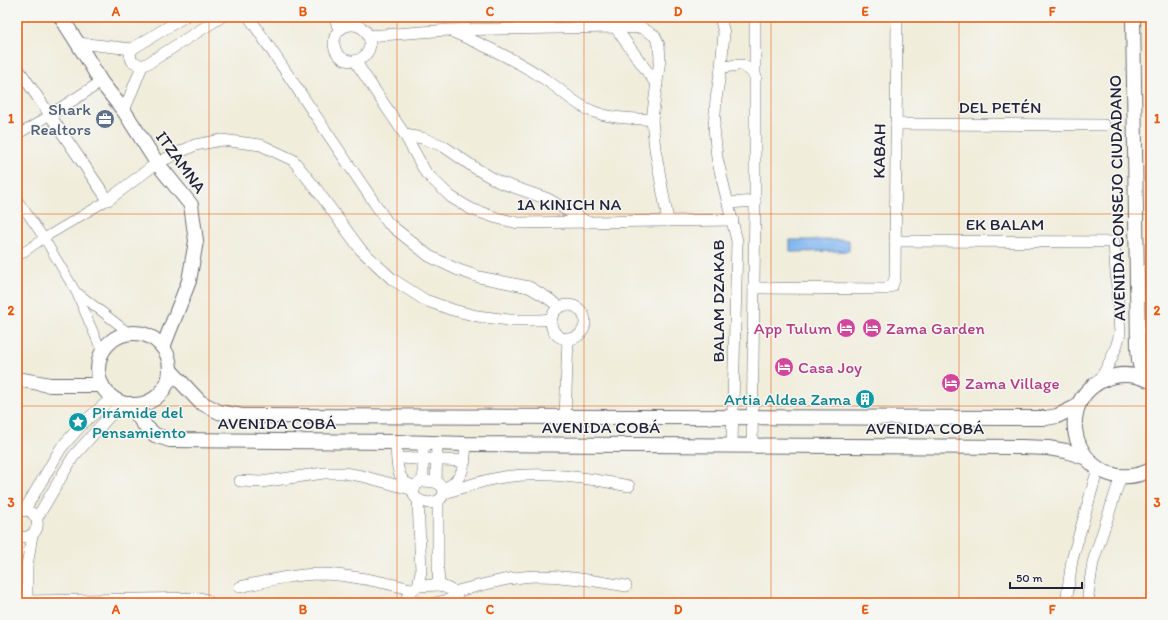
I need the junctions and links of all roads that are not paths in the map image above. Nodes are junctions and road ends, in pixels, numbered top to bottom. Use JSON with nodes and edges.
{"nodes":[{"id":1,"x":61,"y":17,"type":"edge"},
{"id":2,"x":184,"y":17,"type":"edge"},
{"id":3,"x":221,"y":17,"type":"edge"},
{"id":4,"x":249,"y":17,"type":"edge"},
{"id":5,"x":334,"y":17,"type":"edge"},
{"id":6,"x":720,"y":17,"type":"edge"},
{"id":7,"x":755,"y":17,"type":"edge"},
{"id":8,"x":897,"y":17,"type":"edge"},
{"id":9,"x":1133,"y":17,"type":"edge"},
{"id":10,"x":356,"y":22,"type":"edge"},
{"id":11,"x":614,"y":27,"type":"junction"},
{"id":12,"x":449,"y":30,"type":"junction"},
{"id":13,"x":339,"y":31,"type":"junction"},
{"id":14,"x":368,"y":36,"type":"junction"},
{"id":15,"x":78,"y":43,"type":"junction"},
{"id":16,"x":132,"y":49,"type":"junction"},
{"id":17,"x":355,"y":61,"type":"junction"},
{"id":18,"x":142,"y":66,"type":"junction"},
{"id":19,"x":17,"y":67,"type":"edge"},
{"id":20,"x":721,"y":68,"type":"junction"},
{"id":21,"x":756,"y":77,"type":"junction"},
{"id":22,"x":101,"y":82,"type":"junction"},
{"id":23,"x":657,"y":85,"type":"junction"},
{"id":24,"x":124,"y":111,"type":"junction"},
{"id":25,"x":50,"y":115,"type":"junction"},
{"id":26,"x":652,"y":120,"type":"junction"},
{"id":27,"x":896,"y":124,"type":"junction"},
{"id":28,"x":1104,"y":125,"type":"dead end"},
{"id":29,"x":17,"y":135,"type":"edge"},
{"id":30,"x":405,"y":135,"type":"junction"},
{"id":31,"x":157,"y":163,"type":"junction"},
{"id":32,"x":17,"y":199,"type":"edge"},
{"id":33,"x":108,"y":200,"type":"junction"},
{"id":34,"x":755,"y":201,"type":"junction"},
{"id":35,"x":729,"y":203,"type":"junction"},
{"id":36,"x":733,"y":220,"type":"junction"},
{"id":37,"x":668,"y":221,"type":"junction"},
{"id":38,"x":588,"y":222,"type":"junction"},
{"id":39,"x":44,"y":238,"type":"junction"},
{"id":40,"x":895,"y":241,"type":"junction"},
{"id":41,"x":17,"y":257,"type":"edge"},
{"id":42,"x":754,"y":288,"type":"junction"},
{"id":43,"x":76,"y":292,"type":"junction"},
{"id":44,"x":560,"y":307,"type":"junction"},
{"id":45,"x":552,"y":319,"type":"junction"},
{"id":46,"x":129,"y":333,"type":"junction"},
{"id":47,"x":568,"y":338,"type":"junction"},
{"id":48,"x":162,"y":347,"type":"junction"},
{"id":49,"x":102,"y":352,"type":"junction"},
{"id":50,"x":170,"y":370,"type":"junction"},
{"id":51,"x":17,"y":379,"type":"edge"},
{"id":52,"x":1147,"y":379,"type":"edge"},
{"id":53,"x":1098,"y":382,"type":"junction"},
{"id":54,"x":102,"y":385,"type":"junction"},
{"id":55,"x":121,"y":402,"type":"junction"},
{"id":56,"x":1078,"y":406,"type":"junction"},
{"id":57,"x":565,"y":418,"type":"junction"},
{"id":58,"x":733,"y":418,"type":"junction"},
{"id":59,"x":752,"y":418,"type":"junction"},
{"id":60,"x":396,"y":442,"type":"junction"},
{"id":61,"x":423,"y":442,"type":"junction"},
{"id":62,"x":437,"y":442,"type":"junction"},
{"id":63,"x":466,"y":444,"type":"junction"},
{"id":64,"x":732,"y":445,"type":"junction"},
{"id":65,"x":752,"y":446,"type":"junction"},
{"id":66,"x":398,"y":458,"type":"junction"},
{"id":67,"x":1087,"y":458,"type":"junction"},
{"id":68,"x":423,"y":459,"type":"junction"},
{"id":69,"x":437,"y":460,"type":"junction"},
{"id":70,"x":464,"y":461,"type":"junction"},
{"id":71,"x":1098,"y":468,"type":"junction"},
{"id":72,"x":1151,"y":470,"type":"edge"},
{"id":73,"x":1121,"y":476,"type":"junction"},
{"id":74,"x":240,"y":481,"type":"dead end"},
{"id":75,"x":630,"y":486,"type":"dead end"},
{"id":76,"x":417,"y":489,"type":"junction"},
{"id":77,"x":440,"y":491,"type":"junction"},
{"id":78,"x":20,"y":512,"type":"edge"},
{"id":79,"x":37,"y":518,"type":"junction"},
{"id":80,"x":17,"y":535,"type":"edge"},
{"id":81,"x":32,"y":535,"type":"junction"},
{"id":82,"x":439,"y":585,"type":"junction"},
{"id":83,"x":626,"y":586,"type":"dead end"},
{"id":84,"x":240,"y":587,"type":"dead end"},
{"id":85,"x":415,"y":588,"type":"junction"},
{"id":86,"x":456,"y":598,"type":"edge"},
{"id":87,"x":26,"y":602,"type":"edge"},
{"id":88,"x":210,"y":603,"type":"edge"},
{"id":89,"x":406,"y":603,"type":"edge"},
{"id":90,"x":424,"y":603,"type":"edge"},
{"id":91,"x":435,"y":603,"type":"edge"},
{"id":92,"x":1066,"y":603,"type":"edge"},
{"id":93,"x":1090,"y":603,"type":"edge"}],
"edges":[{"from":1,"to":15,"type":"street","name":"ITZAMNA"},
{"from":2,"to":16,"type":"street"},
{"from":3,"to":18,"type":"street"},
{"from":4,"to":44,"type":"street"},
{"from":5,"to":13,"type":"street"},
{"from":6,"to":20,"type":"street","name":"BALAM DZAKAB"},
{"from":7,"to":21,"type":"street"},
{"from":8,"to":27,"type":"street","name":"KABAH"},
{"from":9,"to":52,"type":"street","name":"AVENIDA CONSEJO CIUDADANO"},
{"from":10,"to":13,"type":"street"},
{"from":10,"to":14,"type":"street"},
{"from":11,"to":12,"type":"street"},
{"from":11,"to":23,"type":"street"},
{"from":11,"to":23,"type":"street"},
{"from":12,"to":14,"type":"street"},
{"from":12,"to":26,"type":"street"},
{"from":13,"to":17,"type":"street"},
{"from":14,"to":17,"type":"street"},
{"from":15,"to":16,"type":"street"},
{"from":15,"to":22,"type":"street","name":"ITZAMNA"},
{"from":16,"to":18,"type":"street"},
{"from":17,"to":30,"type":"street","name":"1A KINICH NA"},
{"from":18,"to":24,"type":"street"},
{"from":19,"to":25,"type":"street"},
{"from":20,"to":21,"type":"street"},
{"from":20,"to":35,"type":"street","name":"BALAM DZAKAB"},
{"from":21,"to":34,"type":"street"},
{"from":22,"to":24,"type":"street","name":"ITZAMNA"},
{"from":22,"to":25,"type":"street"},
{"from":23,"to":26,"type":"street"},
{"from":24,"to":31,"type":"street","name":"ITZAMNA"},
{"from":25,"to":29,"type":"street"},
{"from":25,"to":33,"type":"street"},
{"from":26,"to":37,"type":"street"},
{"from":27,"to":28,"type":"street","name":"DEL PETÉN"},
{"from":27,"to":40,"type":"street","name":"KABAH"},
{"from":30,"to":38,"type":"street"},
{"from":30,"to":38,"type":"street","name":"1A KINICH NA"},
{"from":31,"to":33,"type":"street"},
{"from":31,"to":45,"type":"street"},
{"from":31,"to":48,"type":"street","name":"ITZAMNA"},
{"from":32,"to":39,"type":"street"},
{"from":33,"to":39,"type":"street"},
{"from":34,"to":35,"type":"street"},
{"from":34,"to":42,"type":"street"},
{"from":35,"to":36,"type":"street","name":"BALAM DZAKAB"},
{"from":36,"to":37,"type":"street","name":"1A KINICH NA"},
{"from":36,"to":58,"type":"street","name":"BALAM DZAKAB"},
{"from":37,"to":38,"type":"street","name":"1A KINICH NA"},
{"from":39,"to":41,"type":"street"},
{"from":39,"to":43,"type":"street"},
{"from":40,"to":42,"type":"street","name":"KABAH"},
{"from":40,"to":53,"type":"street","name":"EK BALAM"},
{"from":42,"to":59,"type":"street"},
{"from":43,"to":46,"type":"street"},
{"from":43,"to":49,"type":"street"},
{"from":44,"to":45,"type":"street"},
{"from":44,"to":47,"type":"street"},
{"from":45,"to":47,"type":"street"},
{"from":46,"to":48,"type":"street"},
{"from":46,"to":49,"type":"street"},
{"from":47,"to":57,"type":"street"},
{"from":48,"to":50,"type":"street"},
{"from":49,"to":54,"type":"street"},
{"from":50,"to":55,"type":"street"},
{"from":50,"to":57,"type":"street","name":"AVENIDA COBÁ"},
{"from":51,"to":54,"type":"street"},
{"from":52,"to":53,"type":"street"},
{"from":53,"to":56,"type":"street"},
{"from":54,"to":55,"type":"street"},
{"from":55,"to":60,"type":"street","name":"AVENIDA COBÁ"},
{"from":55,"to":78,"type":"street"},
{"from":55,"to":79,"type":"street"},
{"from":56,"to":59,"type":"street","name":"AVENIDA COBÁ"},
{"from":56,"to":67,"type":"street"},
{"from":57,"to":58,"type":"street","name":"AVENIDA COBÁ"},
{"from":58,"to":59,"type":"street","name":"AVENIDA COBÁ"},
{"from":58,"to":64,"type":"street","name":"BALAM DZAKAB"},
{"from":59,"to":65,"type":"street"},
{"from":60,"to":61,"type":"street","name":"AVENIDA COBÁ"},
{"from":60,"to":66,"type":"street"},
{"from":61,"to":62,"type":"street","name":"AVENIDA COBÁ"},
{"from":61,"to":68,"type":"street"},
{"from":62,"to":63,"type":"street","name":"AVENIDA COBÁ"},
{"from":62,"to":69,"type":"street"},
{"from":63,"to":64,"type":"street","name":"AVENIDA COBÁ"},
{"from":63,"to":70,"type":"street"},
{"from":64,"to":65,"type":"street","name":"AVENIDA COBÁ"},
{"from":65,"to":67,"type":"street","name":"AVENIDA COBÁ"},
{"from":66,"to":68,"type":"street"},
{"from":66,"to":76,"type":"street"},
{"from":67,"to":71,"type":"street"},
{"from":68,"to":69,"type":"street"},
{"from":68,"to":76,"type":"street"},
{"from":69,"to":70,"type":"street"},
{"from":69,"to":77,"type":"street"},
{"from":70,"to":77,"type":"street"},
{"from":71,"to":73,"type":"street"},
{"from":71,"to":92,"type":"street"},
{"from":72,"to":73,"type":"street"},
{"from":73,"to":93,"type":"street"},
{"from":74,"to":76,"type":"street"},
{"from":75,"to":77,"type":"street"},
{"from":76,"to":77,"type":"street"},
{"from":76,"to":77,"type":"street"},
{"from":76,"to":85,"type":"street"},
{"from":77,"to":82,"type":"street"},
{"from":78,"to":79,"type":"street"},
{"from":79,"to":81,"type":"street"},
{"from":80,"to":81,"type":"street"},
{"from":81,"to":87,"type":"street"},
{"from":82,"to":85,"type":"street"},
{"from":82,"to":86,"type":"street"},
{"from":83,"to":86,"type":"street"},
{"from":84,"to":85,"type":"street"},
{"from":85,"to":89,"type":"street"},
{"from":86,"to":91,"type":"street"},
{"from":87,"to":88,"type":"street"},
{"from":89,"to":90,"type":"street"}]}
